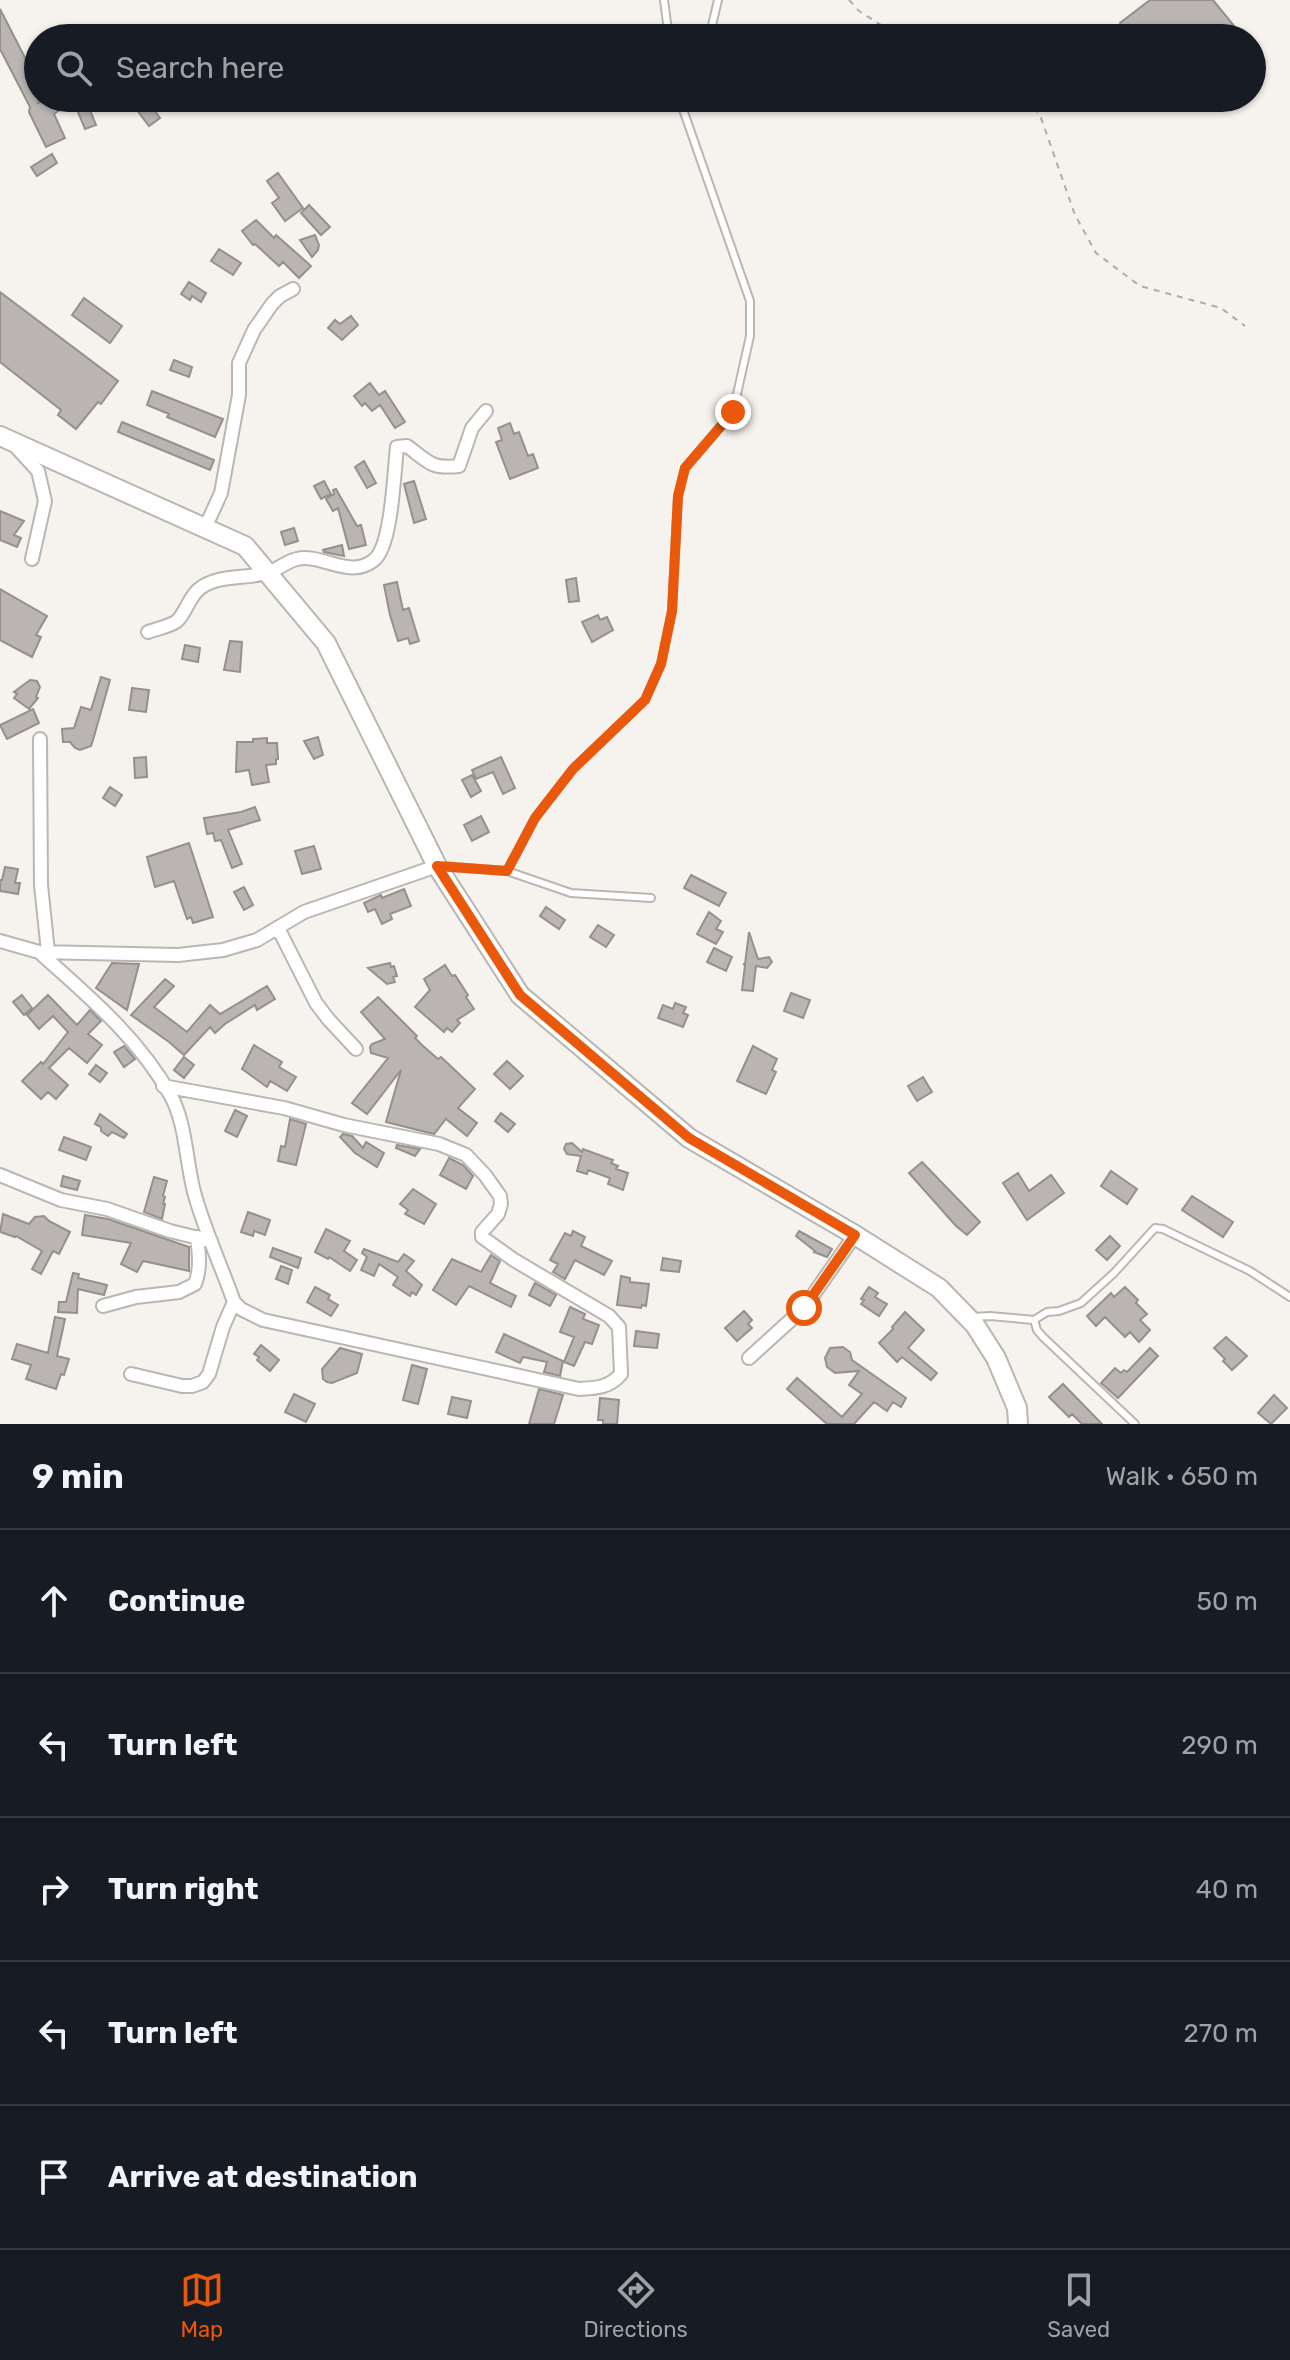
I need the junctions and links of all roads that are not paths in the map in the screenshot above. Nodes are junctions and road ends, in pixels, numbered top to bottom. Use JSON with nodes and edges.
{"nodes":[{"id":1,"x":664,"y":0,"type":"edge"},
{"id":2,"x":718,"y":0,"type":"edge"},
{"id":3,"x":667,"y":24,"type":"edge"},
{"id":4,"x":712,"y":24,"type":"edge"},
{"id":5,"x":685,"y":112,"type":"edge"},
{"id":6,"x":293,"y":289,"type":"dead end"},
{"id":7,"x":486,"y":411,"type":"dead end"},
{"id":8,"x":4,"y":438,"type":"edge"},
{"id":9,"x":205,"y":528,"type":"junction"},
{"id":10,"x":32,"y":559,"type":"dead end"},
{"id":11,"x":267,"y":573,"type":"junction"},
{"id":12,"x":148,"y":632,"type":"dead end"},
{"id":13,"x":40,"y":739,"type":"dead end"},
{"id":14,"x":437,"y":866,"type":"junction"},
{"id":15,"x":507,"y":871,"type":"junction"},
{"id":16,"x":651,"y":898,"type":"dead end"},
{"id":17,"x":278,"y":928,"type":"junction"},
{"id":18,"x":0,"y":941,"type":"edge"},
{"id":19,"x":43,"y":952,"type":"junction"},
{"id":20,"x":356,"y":1049,"type":"dead end"},
{"id":21,"x":163,"y":1086,"type":"junction"},
{"id":22,"x":0,"y":1175,"type":"edge"},
{"id":23,"x":855,"y":1235,"type":"junction"},
{"id":24,"x":197,"y":1237,"type":"junction"},
{"id":25,"x":211,"y":1241,"type":"junction"},
{"id":26,"x":1290,"y":1297,"type":"edge"},
{"id":27,"x":234,"y":1302,"type":"junction"},
{"id":28,"x":103,"y":1306,"type":"dead end"},
{"id":29,"x":968,"y":1317,"type":"junction"},
{"id":30,"x":1034,"y":1320,"type":"junction"},
{"id":31,"x":749,"y":1358,"type":"dead end"},
{"id":32,"x":131,"y":1374,"type":"dead end"},
{"id":33,"x":1018,"y":1424,"type":"edge"},
{"id":34,"x":1135,"y":1424,"type":"edge"}],
"edges":[{"from":1,"to":3,"type":"lane"},
{"from":2,"to":4,"type":"lane"},
{"from":5,"to":15,"type":"lane"},
{"from":6,"to":9,"type":"street"},
{"from":7,"to":11,"type":"street"},
{"from":8,"to":9,"type":"main road"},
{"from":8,"to":10,"type":"street"},
{"from":9,"to":11,"type":"main road"},
{"from":11,"to":12,"type":"street"},
{"from":11,"to":14,"type":"main road"},
{"from":13,"to":19,"type":"street"},
{"from":14,"to":15,"type":"lane"},
{"from":14,"to":17,"type":"street"},
{"from":14,"to":23,"type":"main road"},
{"from":15,"to":16,"type":"lane"},
{"from":17,"to":19,"type":"street"},
{"from":17,"to":20,"type":"street"},
{"from":18,"to":19,"type":"street"},
{"from":19,"to":21,"type":"street"},
{"from":21,"to":25,"type":"street"},
{"from":21,"to":27,"type":"street"},
{"from":22,"to":24,"type":"street"},
{"from":23,"to":29,"type":"main road"},
{"from":23,"to":31,"type":"street"},
{"from":24,"to":25,"type":"street"},
{"from":24,"to":28,"type":"street"},
{"from":25,"to":27,"type":"street"},
{"from":26,"to":30,"type":"lane"},
{"from":27,"to":32,"type":"street"},
{"from":29,"to":30,"type":"lane"},
{"from":29,"to":33,"type":"main road"},
{"from":30,"to":34,"type":"lane"}]}
